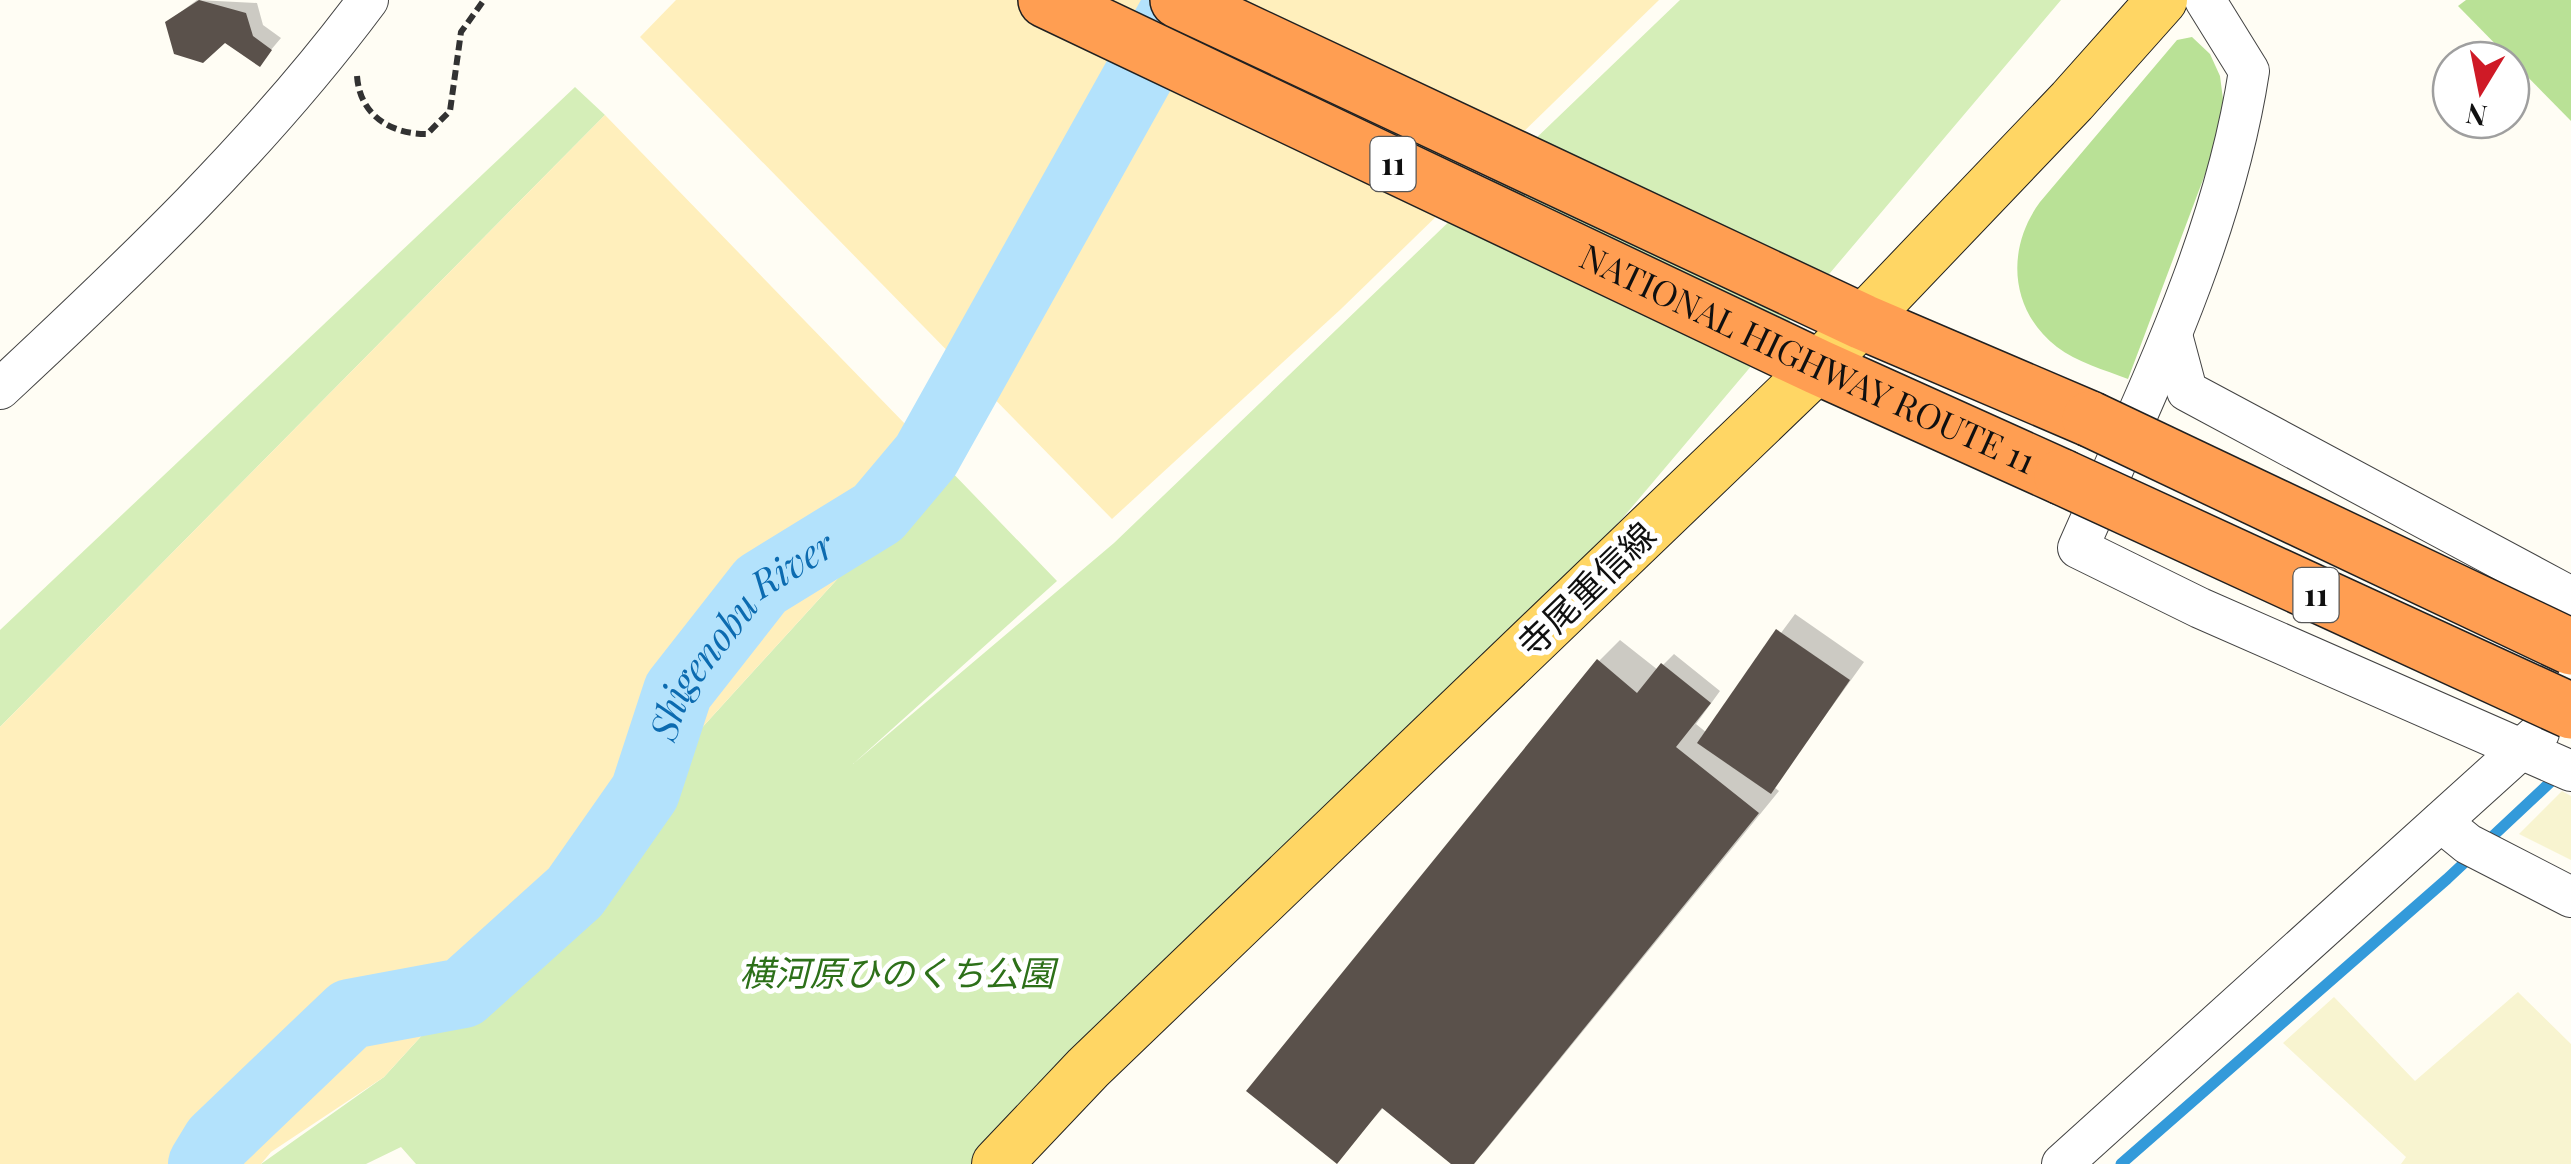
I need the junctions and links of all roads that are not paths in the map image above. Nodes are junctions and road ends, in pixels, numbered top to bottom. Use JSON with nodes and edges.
{"nodes":[{"id":1,"x":1046,"y":0,"type":"edge"},
{"id":2,"x":1178,"y":0,"type":"edge"},
{"id":3,"x":2162,"y":0,"type":"edge"},
{"id":4,"x":2205,"y":0,"type":"edge"},
{"id":5,"x":360,"y":10,"type":"edge"},
{"id":6,"x":1863,"y":322,"type":"junction"},
{"id":7,"x":2172,"y":335,"type":"junction"},
{"id":8,"x":1818,"y":368,"type":"junction"},
{"id":9,"x":0,"y":390,"type":"edge"},
{"id":10,"x":2571,"y":597,"type":"edge"},
{"id":11,"x":2571,"y":647,"type":"edge"},
{"id":12,"x":2571,"y":702,"type":"edge"},
{"id":13,"x":2571,"y":711,"type":"edge"},
{"id":14,"x":2522,"y":750,"type":"junction"},
{"id":15,"x":2571,"y":771,"type":"edge"},
{"id":16,"x":2442,"y":822,"type":"junction"},
{"id":17,"x":2571,"y":897,"type":"edge"},
{"id":18,"x":997,"y":1164,"type":"edge"},
{"id":19,"x":2062,"y":1164,"type":"edge"}],
"edges":[{"from":1,"to":8,"type":"highway","name":"NATIONAL HIGHWAY ROUTE 11","number":"11"},
{"from":2,"to":6,"type":"highway","name":"NATIONAL HIGHWAY ROUTE 11","number":"11"},
{"from":3,"to":6,"type":"main road","name":"寺尾重信線"},
{"from":4,"to":7,"type":"street"},
{"from":5,"to":9,"type":"street"},
{"from":6,"to":8,"type":"main road","name":"寺尾重信線"},
{"from":6,"to":11,"type":"highway","name":"NATIONAL HIGHWAY ROUTE 11","number":"11","bridge":true},
{"from":7,"to":10,"type":"street"},
{"from":7,"to":14,"type":"street"},
{"from":8,"to":13,"type":"highway","name":"NATIONAL HIGHWAY ROUTE 11","number":"11","bridge":true},
{"from":8,"to":18,"type":"main road","name":"寺尾重信線"},
{"from":12,"to":14,"type":"street"},
{"from":14,"to":15,"type":"street"},
{"from":14,"to":16,"type":"street"},
{"from":16,"to":17,"type":"street"},
{"from":16,"to":19,"type":"street"}]}
